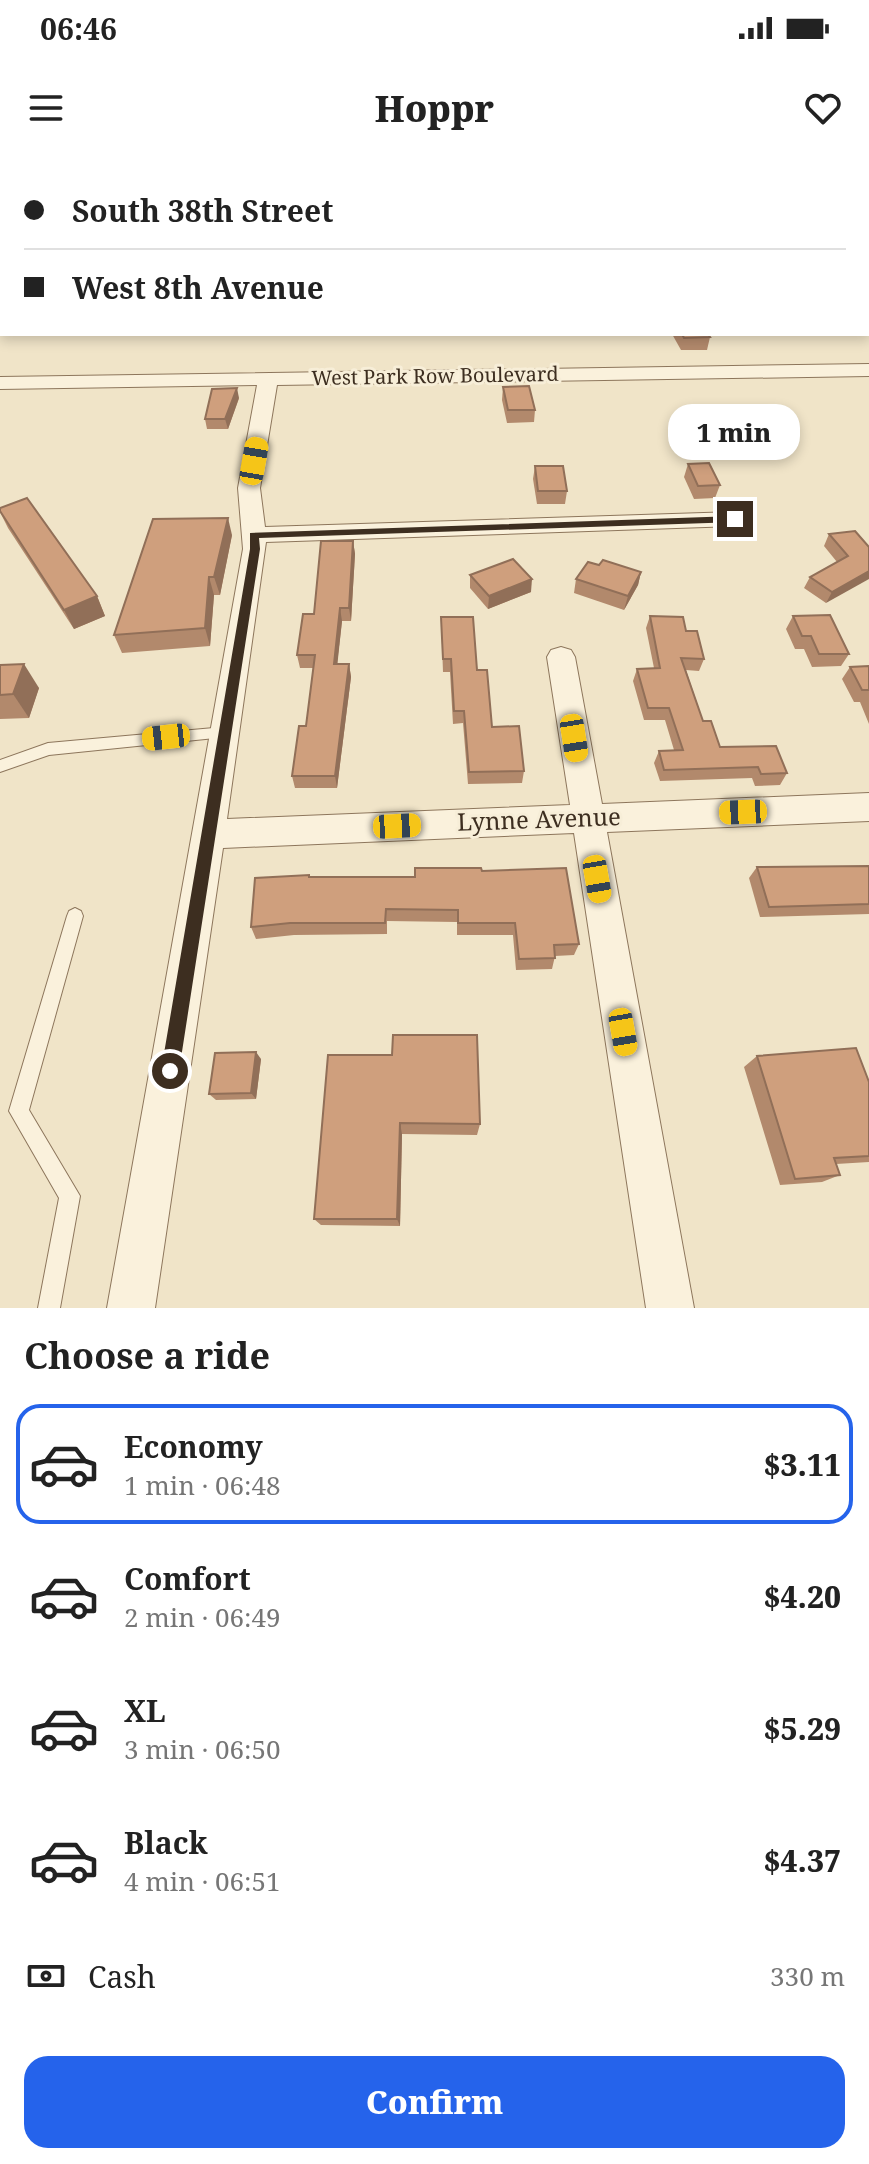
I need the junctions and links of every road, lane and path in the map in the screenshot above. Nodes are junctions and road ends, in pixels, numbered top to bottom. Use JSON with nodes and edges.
{"nodes":[{"id":1,"x":869,"y":370,"type":"edge"},
{"id":2,"x":268,"y":379,"type":"junction"},
{"id":3,"x":0,"y":383,"type":"edge"},
{"id":4,"x":735,"y":519,"type":"dead end"},
{"id":5,"x":253,"y":535,"type":"junction"},
{"id":6,"x":561,"y":657,"type":"dead end"},
{"id":7,"x":225,"y":732,"type":"junction"},
{"id":8,"x":0,"y":766,"type":"edge"},
{"id":9,"x":869,"y":807,"type":"edge"},
{"id":10,"x":586,"y":818,"type":"junction"},
{"id":11,"x":209,"y":834,"type":"junction"},
{"id":12,"x":75,"y":916,"type":"dead end"},
{"id":13,"x":49,"y":1308,"type":"edge"},
{"id":14,"x":131,"y":1308,"type":"edge"},
{"id":15,"x":670,"y":1308,"type":"edge"}],
"edges":[{"from":1,"to":2,"type":"street","name":"West Park Row Boulevard"},
{"from":2,"to":3,"type":"street","name":"West Park Row Boulevard"},
{"from":2,"to":5,"type":"street"},
{"from":4,"to":5,"type":"street"},
{"from":5,"to":7,"type":"street"},
{"from":6,"to":10,"type":"street"},
{"from":7,"to":8,"type":"lane"},
{"from":7,"to":11,"type":"street"},
{"from":9,"to":10,"type":"street","name":"Lynne Avenue"},
{"from":10,"to":11,"type":"street","name":"Lynne Avenue"},
{"from":10,"to":15,"type":"street"},
{"from":11,"to":14,"type":"street"},
{"from":12,"to":13,"type":"lane"}]}
